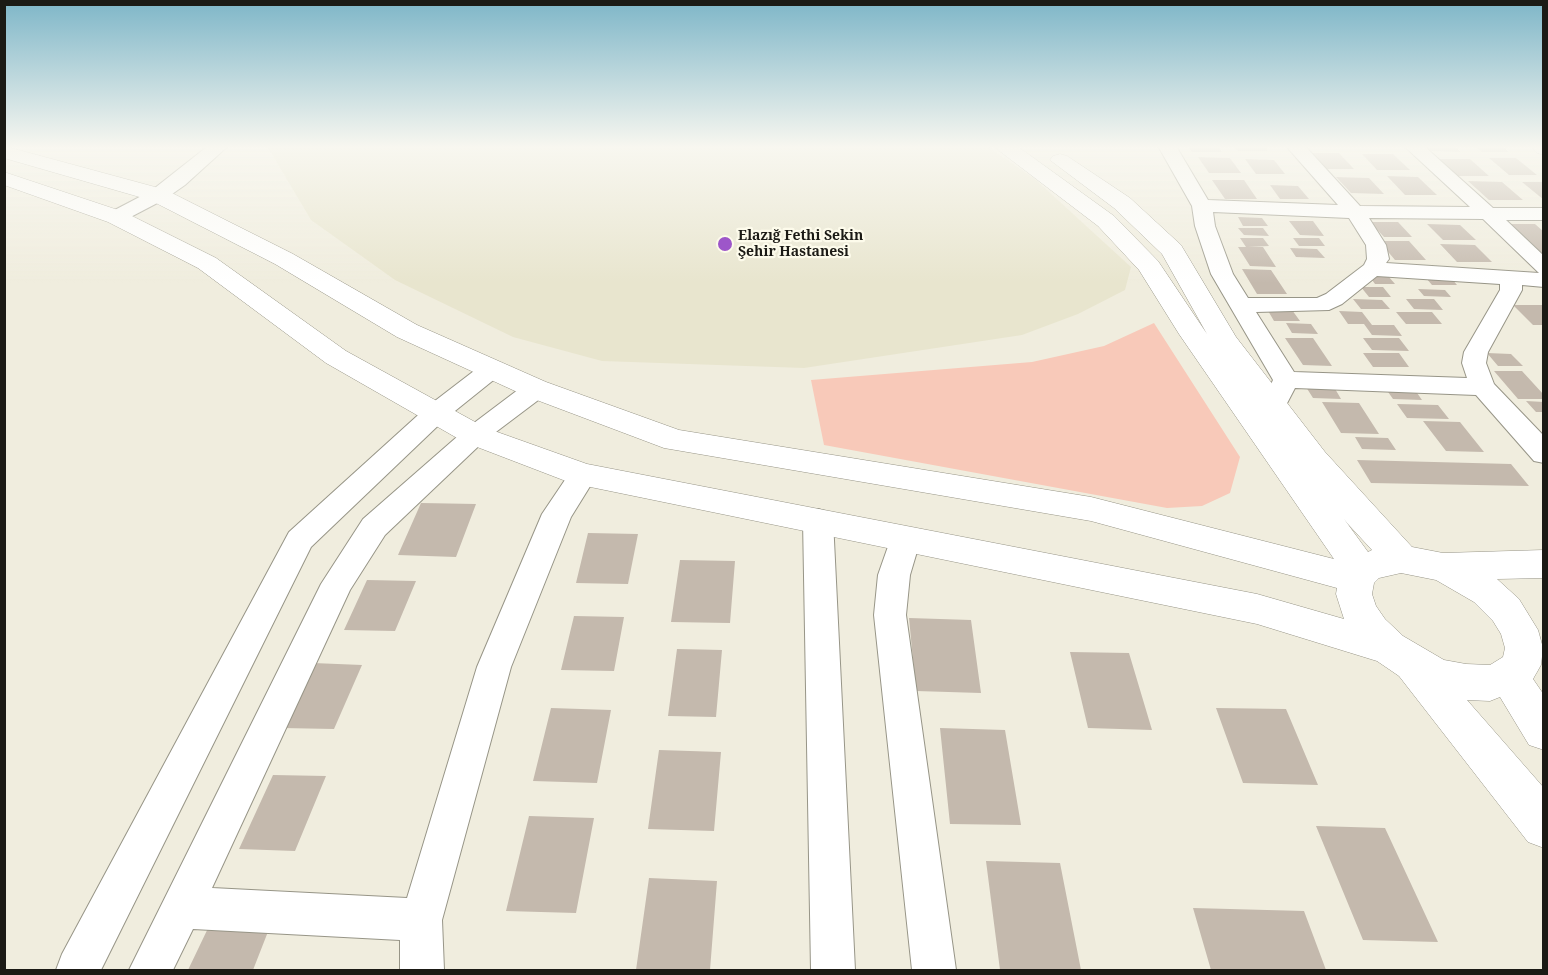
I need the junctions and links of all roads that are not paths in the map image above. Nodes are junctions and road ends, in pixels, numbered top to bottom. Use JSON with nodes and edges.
{"nodes":[{"id":1,"x":43,"y":192,"type":"edge"},
{"id":2,"x":146,"y":192,"type":"edge"},
{"id":3,"x":163,"y":192,"type":"edge"},
{"id":4,"x":1065,"y":192,"type":"edge"},
{"id":5,"x":1105,"y":192,"type":"edge"},
{"id":6,"x":1194,"y":192,"type":"edge"},
{"id":7,"x":1336,"y":192,"type":"edge"},
{"id":8,"x":1464,"y":192,"type":"edge"},
{"id":9,"x":158,"y":195,"type":"junction"},
{"id":10,"x":1202,"y":206,"type":"junction"},
{"id":11,"x":1355,"y":212,"type":"junction"},
{"id":12,"x":1544,"y":214,"type":"edge"},
{"id":13,"x":1490,"y":215,"type":"junction"},
{"id":14,"x":116,"y":217,"type":"junction"},
{"id":15,"x":1544,"y":268,"type":"edge"},
{"id":16,"x":1371,"y":269,"type":"junction"},
{"id":17,"x":1511,"y":278,"type":"junction"},
{"id":18,"x":1544,"y":280,"type":"edge"},
{"id":19,"x":1240,"y":305,"type":"junction"},
{"id":20,"x":492,"y":369,"type":"junction"},
{"id":21,"x":1286,"y":380,"type":"junction"},
{"id":22,"x":1483,"y":387,"type":"junction"},
{"id":23,"x":536,"y":389,"type":"junction"},
{"id":24,"x":1274,"y":405,"type":"junction"},
{"id":25,"x":436,"y":413,"type":"junction"},
{"id":26,"x":475,"y":435,"type":"junction"},
{"id":27,"x":1544,"y":454,"type":"edge"},
{"id":28,"x":583,"y":475,"type":"junction"},
{"id":29,"x":818,"y":520,"type":"junction"},
{"id":30,"x":906,"y":538,"type":"junction"},
{"id":31,"x":1401,"y":559,"type":"junction"},
{"id":32,"x":1544,"y":564,"type":"edge"},
{"id":33,"x":1443,"y":567,"type":"junction"},
{"id":34,"x":1360,"y":576,"type":"junction"},
{"id":35,"x":1526,"y":655,"type":"edge"},
{"id":36,"x":1401,"y":656,"type":"junction"},
{"id":37,"x":1544,"y":731,"type":"edge"},
{"id":38,"x":1544,"y":826,"type":"edge"},
{"id":39,"x":182,"y":907,"type":"junction"},
{"id":40,"x":421,"y":920,"type":"junction"},
{"id":41,"x":78,"y":970,"type":"edge"},
{"id":42,"x":150,"y":970,"type":"edge"},
{"id":43,"x":422,"y":970,"type":"edge"},
{"id":44,"x":833,"y":970,"type":"edge"},
{"id":45,"x":934,"y":970,"type":"edge"}],
"edges":[{"from":1,"to":14,"type":"street"},
{"from":2,"to":9,"type":"street"},
{"from":3,"to":9,"type":"street"},
{"from":4,"to":34,"type":"street"},
{"from":5,"to":24,"type":"street"},
{"from":6,"to":10,"type":"street"},
{"from":7,"to":11,"type":"street"},
{"from":8,"to":13,"type":"street"},
{"from":9,"to":14,"type":"street"},
{"from":9,"to":20,"type":"street"},
{"from":10,"to":11,"type":"street"},
{"from":10,"to":19,"type":"street"},
{"from":11,"to":13,"type":"street"},
{"from":11,"to":16,"type":"street"},
{"from":12,"to":13,"type":"street"},
{"from":13,"to":15,"type":"street"},
{"from":14,"to":25,"type":"street"},
{"from":16,"to":17,"type":"street"},
{"from":16,"to":19,"type":"street"},
{"from":17,"to":18,"type":"street"},
{"from":17,"to":22,"type":"street"},
{"from":19,"to":21,"type":"street"},
{"from":20,"to":23,"type":"street"},
{"from":20,"to":25,"type":"street"},
{"from":21,"to":22,"type":"street"},
{"from":21,"to":24,"type":"street"},
{"from":22,"to":27,"type":"street"},
{"from":23,"to":26,"type":"street"},
{"from":23,"to":34,"type":"street"},
{"from":24,"to":31,"type":"street"},
{"from":25,"to":26,"type":"street"},
{"from":25,"to":41,"type":"street"},
{"from":26,"to":28,"type":"street"},
{"from":26,"to":39,"type":"street"},
{"from":28,"to":29,"type":"street"},
{"from":28,"to":40,"type":"street"},
{"from":29,"to":30,"type":"street"},
{"from":29,"to":44,"type":"street"},
{"from":30,"to":36,"type":"street"},
{"from":30,"to":45,"type":"street"},
{"from":31,"to":33,"type":"street"},
{"from":31,"to":34,"type":"street"},
{"from":32,"to":33,"type":"street"},
{"from":33,"to":35,"type":"street"},
{"from":34,"to":36,"type":"street"},
{"from":35,"to":36,"type":"street"},
{"from":35,"to":37,"type":"street"},
{"from":36,"to":38,"type":"street"},
{"from":39,"to":40,"type":"street"},
{"from":39,"to":42,"type":"street"},
{"from":40,"to":43,"type":"street"}]}
